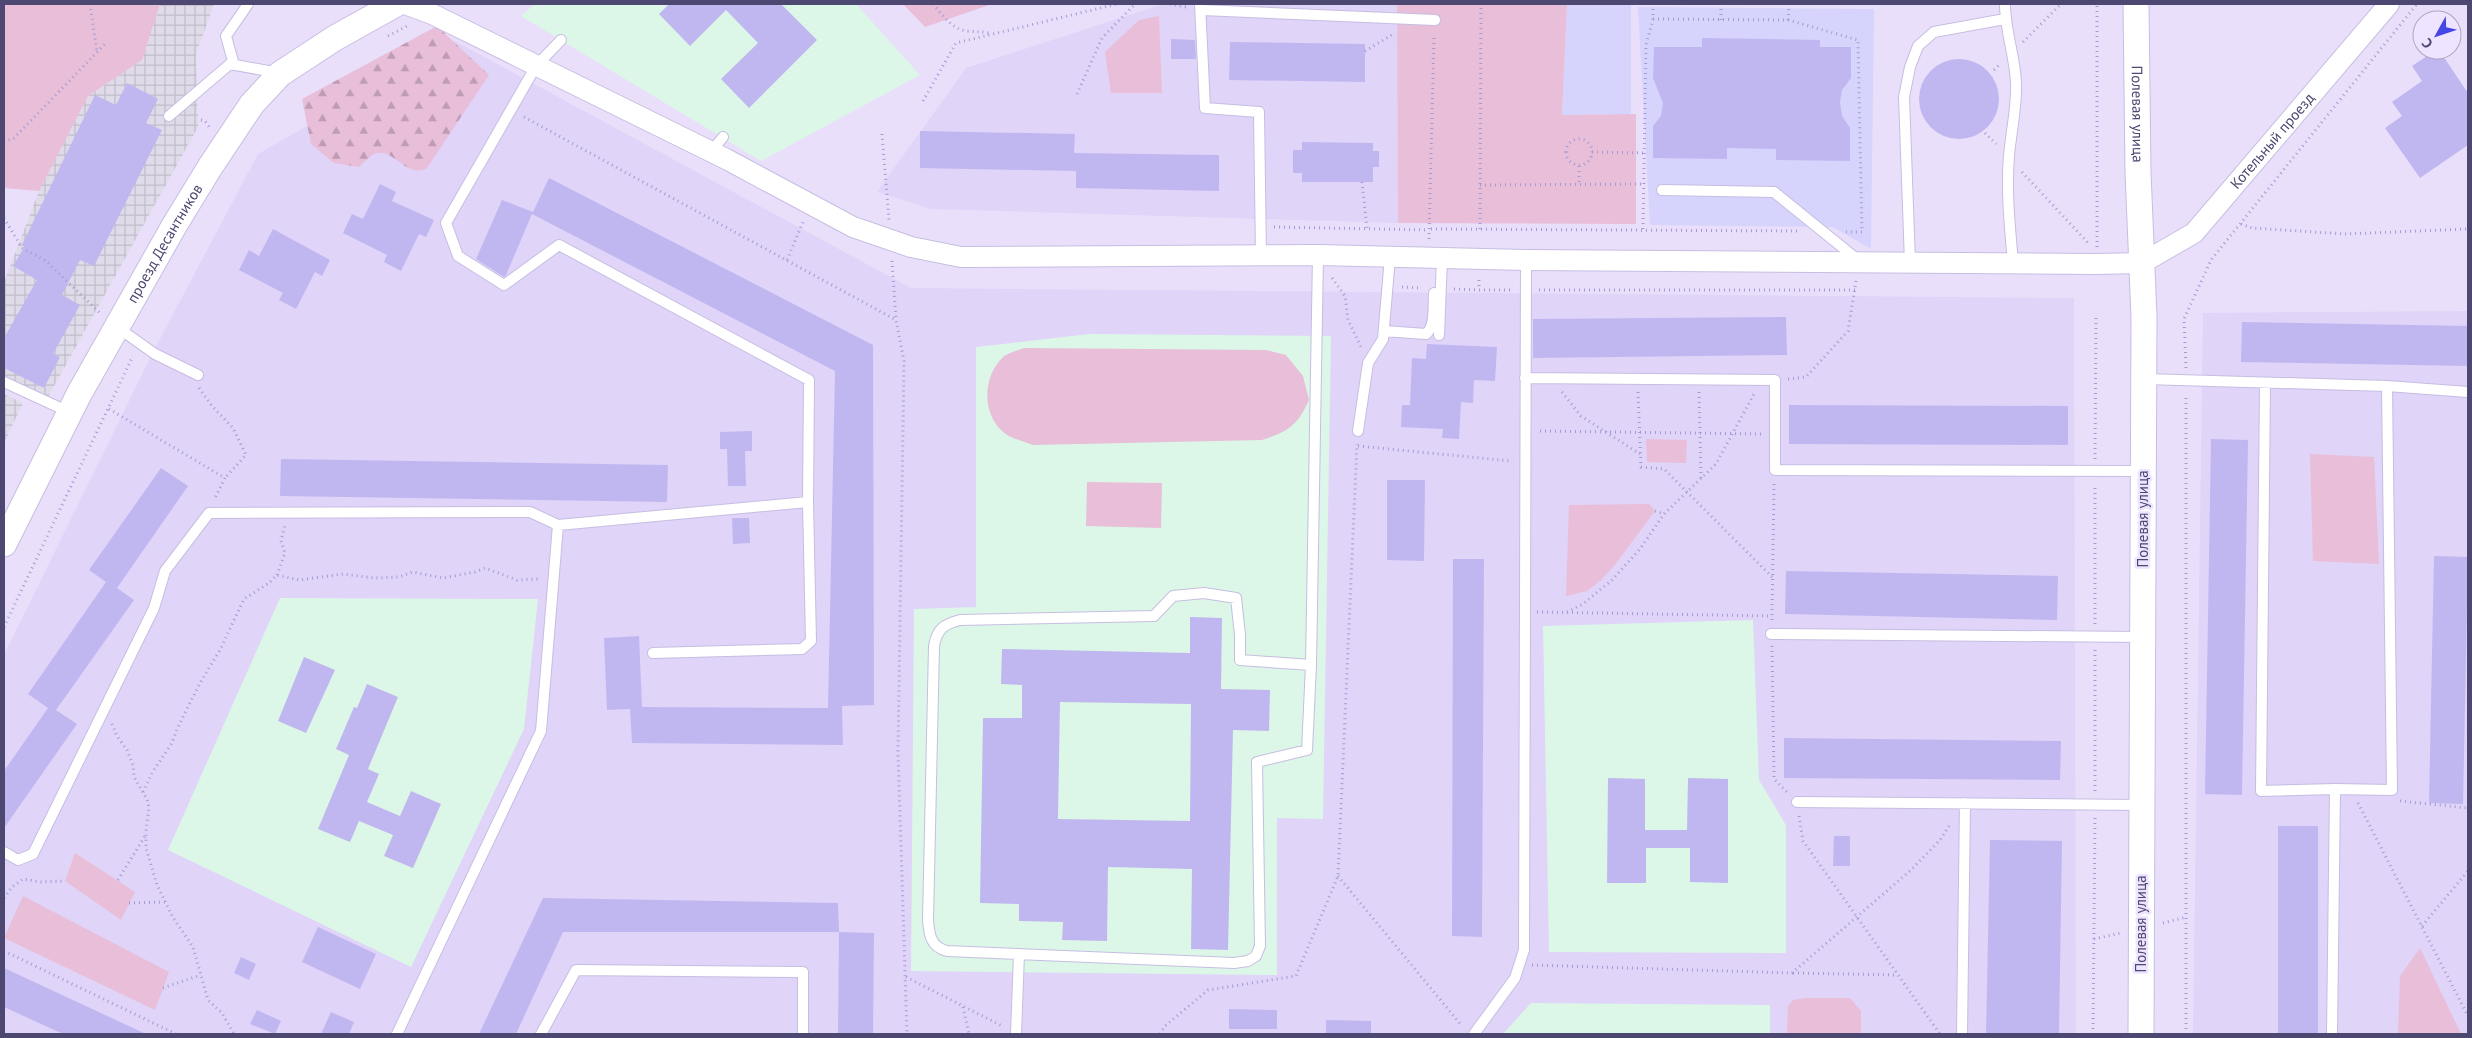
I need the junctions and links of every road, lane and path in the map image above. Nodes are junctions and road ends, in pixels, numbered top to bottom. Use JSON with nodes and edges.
{"nodes":[{"id":1,"x":90,"y":4,"type":"edge"},
{"id":2,"x":248,"y":4,"type":"edge"},
{"id":3,"x":396,"y":4,"type":"edge"},
{"id":4,"x":405,"y":4,"type":"edge"},
{"id":5,"x":933,"y":4,"type":"edge"},
{"id":6,"x":1117,"y":4,"type":"edge"},
{"id":7,"x":1135,"y":4,"type":"edge"},
{"id":8,"x":1482,"y":4,"type":"edge"},
{"id":9,"x":1653,"y":4,"type":"edge"},
{"id":10,"x":1721,"y":4,"type":"edge"},
{"id":11,"x":1789,"y":4,"type":"edge"},
{"id":12,"x":2004,"y":4,"type":"edge"},
{"id":13,"x":2061,"y":4,"type":"edge"},
{"id":14,"x":2097,"y":4,"type":"edge"},
{"id":15,"x":2136,"y":4,"type":"edge"},
{"id":16,"x":2389,"y":4,"type":"edge"},
{"id":17,"x":2417,"y":4,"type":"edge"},
{"id":18,"x":1201,"y":7,"type":"edge"},
{"id":19,"x":1419,"y":19,"type":"junction"},
{"id":20,"x":1653,"y":19,"type":"junction"},
{"id":21,"x":2005,"y":19,"type":"junction"},
{"id":22,"x":1435,"y":20,"type":"joint"},
{"id":23,"x":1721,"y":20,"type":"junction"},
{"id":24,"x":1788,"y":20,"type":"junction"},
{"id":25,"x":410,"y":25,"type":"dead end"},
{"id":26,"x":992,"y":34,"type":"junction"},
{"id":27,"x":385,"y":37,"type":"dead end"},
{"id":28,"x":561,"y":40,"type":"dead end"},
{"id":29,"x":107,"y":42,"type":"dead end"},
{"id":30,"x":1365,"y":51,"type":"dead end"},
{"id":31,"x":2013,"y":51,"type":"junction"},
{"id":32,"x":97,"y":52,"type":"junction"},
{"id":33,"x":234,"y":65,"type":"junction"},
{"id":34,"x":536,"y":66,"type":"junction"},
{"id":35,"x":1994,"y":70,"type":"dead end"},
{"id":36,"x":280,"y":74,"type":"junction"},
{"id":37,"x":1077,"y":94,"type":"dead end"},
{"id":38,"x":923,"y":101,"type":"dead end"},
{"id":39,"x":169,"y":116,"type":"dead end"},
{"id":40,"x":1986,"y":133,"type":"dead end"},
{"id":41,"x":4,"y":142,"type":"edge"},
{"id":42,"x":1592,"y":152,"type":"junction"},
{"id":43,"x":1645,"y":153,"type":"junction"},
{"id":44,"x":2008,"y":158,"type":"junction"},
{"id":45,"x":1579,"y":166,"type":"junction"},
{"id":46,"x":1362,"y":182,"type":"dead end"},
{"id":47,"x":1644,"y":184,"type":"junction"},
{"id":48,"x":1480,"y":185,"type":"junction"},
{"id":49,"x":1579,"y":185,"type":"junction"},
{"id":50,"x":1662,"y":190,"type":"dead end"},
{"id":51,"x":810,"y":204,"type":"junction"},
{"id":52,"x":4,"y":218,"type":"edge"},
{"id":53,"x":2240,"y":224,"type":"junction"},
{"id":54,"x":1261,"y":226,"type":"junction"},
{"id":55,"x":1367,"y":229,"type":"junction"},
{"id":56,"x":1480,"y":229,"type":"junction"},
{"id":57,"x":1643,"y":229,"type":"junction"},
{"id":58,"x":2468,"y":229,"type":"edge"},
{"id":59,"x":1430,"y":230,"type":"junction"},
{"id":60,"x":1821,"y":231,"type":"junction"},
{"id":61,"x":1261,"y":257,"type":"junction"},
{"id":62,"x":1390,"y":257,"type":"junction"},
{"id":63,"x":1436,"y":258,"type":"junction"},
{"id":64,"x":787,"y":260,"type":"dead end"},
{"id":65,"x":1526,"y":260,"type":"junction"},
{"id":66,"x":1860,"y":261,"type":"junction"},
{"id":67,"x":1318,"y":262,"type":"junction"},
{"id":68,"x":1910,"y":262,"type":"junction"},
{"id":69,"x":2013,"y":263,"type":"junction"},
{"id":70,"x":2142,"y":263,"type":"junction"},
{"id":71,"x":1479,"y":280,"type":"dead end"},
{"id":72,"x":1526,"y":290,"type":"junction"},
{"id":73,"x":1855,"y":290,"type":"junction"},
{"id":74,"x":1434,"y":293,"type":"dead end"},
{"id":75,"x":2096,"y":316,"type":"dead end"},
{"id":76,"x":111,"y":322,"type":"junction"},
{"id":77,"x":1384,"y":331,"type":"junction"},
{"id":78,"x":1439,"y":335,"type":"dead end"},
{"id":79,"x":140,"y":343,"type":"junction"},
{"id":80,"x":1368,"y":364,"type":"junction"},
{"id":81,"x":198,"y":375,"type":"joint"},
{"id":82,"x":1525,"y":378,"type":"junction"},
{"id":83,"x":1557,"y":378,"type":"junction"},
{"id":84,"x":1637,"y":379,"type":"junction"},
{"id":85,"x":1699,"y":379,"type":"junction"},
{"id":86,"x":2144,"y":379,"type":"junction"},
{"id":87,"x":1775,"y":380,"type":"junction"},
{"id":88,"x":2186,"y":380,"type":"junction"},
{"id":89,"x":4,"y":382,"type":"edge"},
{"id":90,"x":2265,"y":382,"type":"junction"},
{"id":91,"x":2386,"y":386,"type":"junction"},
{"id":92,"x":2468,"y":392,"type":"edge"},
{"id":93,"x":109,"y":409,"type":"junction"},
{"id":94,"x":69,"y":412,"type":"junction"},
{"id":95,"x":1358,"y":431,"type":"joint"},
{"id":96,"x":1524,"y":431,"type":"junction"},
{"id":97,"x":1604,"y":432,"type":"junction"},
{"id":98,"x":1640,"y":432,"type":"junction"},
{"id":99,"x":1700,"y":434,"type":"junction"},
{"id":100,"x":1734,"y":434,"type":"junction"},
{"id":101,"x":1775,"y":435,"type":"junction"},
{"id":102,"x":1357,"y":446,"type":"junction"},
{"id":103,"x":1641,"y":454,"type":"junction"},
{"id":104,"x":1524,"y":462,"type":"junction"},
{"id":105,"x":1774,"y":470,"type":"junction"},
{"id":106,"x":2095,"y":470,"type":"junction"},
{"id":107,"x":2143,"y":471,"type":"junction"},
{"id":108,"x":225,"y":478,"type":"junction"},
{"id":109,"x":1701,"y":478,"type":"junction"},
{"id":110,"x":1687,"y":492,"type":"junction"},
{"id":111,"x":808,"y":502,"type":"junction"},
{"id":112,"x":1655,"y":511,"type":"dead end"},
{"id":113,"x":209,"y":513,"type":"junction"},
{"id":114,"x":286,"y":514,"type":"junction"},
{"id":115,"x":1664,"y":514,"type":"junction"},
{"id":116,"x":558,"y":525,"type":"junction"},
{"id":117,"x":4,"y":544,"type":"edge"},
{"id":118,"x":277,"y":574,"type":"junction"},
{"id":119,"x":1772,"y":577,"type":"junction"},
{"id":120,"x":553,"y":581,"type":"junction"},
{"id":121,"x":1524,"y":612,"type":"junction"},
{"id":122,"x":1567,"y":612,"type":"junction"},
{"id":123,"x":1772,"y":616,"type":"junction"},
{"id":124,"x":4,"y":627,"type":"edge"},
{"id":125,"x":1771,"y":634,"type":"junction"},
{"id":126,"x":2095,"y":636,"type":"junction"},
{"id":127,"x":2142,"y":637,"type":"junction"},
{"id":128,"x":653,"y":653,"type":"dead end"},
{"id":129,"x":1311,"y":665,"type":"junction"},
{"id":130,"x":106,"y":706,"type":"junction"},
{"id":131,"x":898,"y":752,"type":"dead end"},
{"id":132,"x":2335,"y":790,"type":"junction"},
{"id":133,"x":2351,"y":790,"type":"junction"},
{"id":134,"x":2392,"y":790,"type":"junction"},
{"id":135,"x":143,"y":792,"type":"junction"},
{"id":136,"x":1798,"y":802,"type":"junction"},
{"id":137,"x":1965,"y":803,"type":"junction"},
{"id":138,"x":2095,"y":804,"type":"junction"},
{"id":139,"x":2142,"y":805,"type":"junction"},
{"id":140,"x":2468,"y":808,"type":"edge"},
{"id":141,"x":146,"y":835,"type":"junction"},
{"id":142,"x":4,"y":852,"type":"edge"},
{"id":143,"x":2468,"y":871,"type":"edge"},
{"id":144,"x":1338,"y":876,"type":"junction"},
{"id":145,"x":118,"y":880,"type":"dead end"},
{"id":146,"x":65,"y":881,"type":"dead end"},
{"id":147,"x":4,"y":898,"type":"edge"},
{"id":148,"x":165,"y":902,"type":"junction"},
{"id":149,"x":130,"y":904,"type":"dead end"},
{"id":150,"x":1856,"y":919,"type":"junction"},
{"id":151,"x":2422,"y":926,"type":"junction"},
{"id":152,"x":4,"y":951,"type":"edge"},
{"id":153,"x":1019,"y":954,"type":"junction"},
{"id":154,"x":1519,"y":965,"type":"junction"},
{"id":155,"x":1792,"y":973,"type":"junction"},
{"id":156,"x":1897,"y":974,"type":"junction"},
{"id":157,"x":201,"y":975,"type":"junction"},
{"id":158,"x":906,"y":977,"type":"junction"},
{"id":159,"x":163,"y":988,"type":"dead end"},
{"id":160,"x":963,"y":1006,"type":"junction"},
{"id":161,"x":2468,"y":1016,"type":"edge"},
{"id":162,"x":176,"y":1034,"type":"edge"},
{"id":163,"x":234,"y":1034,"type":"edge"},
{"id":164,"x":397,"y":1034,"type":"edge"},
{"id":165,"x":541,"y":1034,"type":"edge"},
{"id":166,"x":803,"y":1034,"type":"edge"},
{"id":167,"x":907,"y":1034,"type":"edge"},
{"id":168,"x":969,"y":1034,"type":"edge"},
{"id":169,"x":1004,"y":1034,"type":"edge"},
{"id":170,"x":1016,"y":1034,"type":"edge"},
{"id":171,"x":1160,"y":1034,"type":"edge"},
{"id":172,"x":1468,"y":1034,"type":"edge"},
{"id":173,"x":1474,"y":1034,"type":"edge"},
{"id":174,"x":1940,"y":1034,"type":"edge"},
{"id":175,"x":1962,"y":1034,"type":"edge"},
{"id":176,"x":2093,"y":1034,"type":"edge"},
{"id":177,"x":2141,"y":1034,"type":"edge"},
{"id":178,"x":2186,"y":1034,"type":"edge"},
{"id":179,"x":2332,"y":1034,"type":"edge"}],
"edges":[{"from":1,"to":32,"type":"path"},
{"from":2,"to":33,"type":"lane"},
{"from":3,"to":36,"type":"street","name":"проезд Десантников"},
{"from":4,"to":34,"type":"street"},
{"from":5,"to":26,"type":"path"},
{"from":6,"to":26,"type":"path"},
{"from":7,"to":37,"type":"path"},
{"from":8,"to":48,"type":"path"},
{"from":9,"to":20,"type":"path"},
{"from":10,"to":23,"type":"path"},
{"from":11,"to":24,"type":"path"},
{"from":12,"to":21,"type":"lane"},
{"from":13,"to":31,"type":"path"},
{"from":14,"to":44,"type":"path"},
{"from":15,"to":70,"type":"street","name":"Полевая улица"},
{"from":16,"to":70,"type":"street","name":"Котельный проезд"},
{"from":17,"to":53,"type":"path"},
{"from":18,"to":19,"type":"lane"},
{"from":18,"to":54,"type":"lane"},
{"from":19,"to":22,"type":"lane"},
{"from":19,"to":30,"type":"path"},
{"from":20,"to":23,"type":"path"},
{"from":20,"to":43,"type":"path"},
{"from":21,"to":31,"type":"lane"},
{"from":21,"to":68,"type":"lane"},
{"from":22,"to":59,"type":"path"},
{"from":23,"to":24,"type":"path"},
{"from":24,"to":60,"type":"path"},
{"from":25,"to":27,"type":"path"},
{"from":26,"to":38,"type":"path"},
{"from":28,"to":34,"type":"lane"},
{"from":29,"to":32,"type":"path"},
{"from":31,"to":35,"type":"path"},
{"from":31,"to":44,"type":"lane"},
{"from":32,"to":41,"type":"path"},
{"from":33,"to":36,"type":"lane"},
{"from":33,"to":39,"type":"lane"},
{"from":34,"to":51,"type":"street"},
{"from":34,"to":111,"type":"lane"},
{"from":36,"to":76,"type":"street","name":"проезд Десантников"},
{"from":40,"to":44,"type":"path"},
{"from":42,"to":43,"type":"path"},
{"from":42,"to":45,"type":"path"},
{"from":42,"to":45,"type":"path"},
{"from":43,"to":47,"type":"path"},
{"from":44,"to":69,"type":"lane"},
{"from":45,"to":49,"type":"path"},
{"from":46,"to":55,"type":"path"},
{"from":47,"to":49,"type":"path"},
{"from":47,"to":57,"type":"path"},
{"from":48,"to":49,"type":"path"},
{"from":48,"to":56,"type":"path"},
{"from":50,"to":60,"type":"lane"},
{"from":51,"to":61,"type":"street"},
{"from":51,"to":64,"type":"path"},
{"from":52,"to":76,"type":"path"},
{"from":53,"to":58,"type":"path"},
{"from":53,"to":88,"type":"path"},
{"from":54,"to":55,"type":"path"},
{"from":54,"to":61,"type":"lane"},
{"from":55,"to":59,"type":"path"},
{"from":56,"to":57,"type":"path"},
{"from":56,"to":59,"type":"path"},
{"from":57,"to":60,"type":"path"},
{"from":59,"to":63,"type":"path"},
{"from":60,"to":66,"type":"lane"},
{"from":61,"to":67,"type":"street"},
{"from":62,"to":63,"type":"street"},
{"from":62,"to":67,"type":"street"},
{"from":62,"to":77,"type":"lane"},
{"from":63,"to":65,"type":"street"},
{"from":63,"to":78,"type":"lane"},
{"from":65,"to":66,"type":"street"},
{"from":65,"to":72,"type":"lane"},
{"from":66,"to":68,"type":"street"},
{"from":66,"to":73,"type":"path"},
{"from":67,"to":80,"type":"path"},
{"from":67,"to":129,"type":"lane"},
{"from":68,"to":69,"type":"street"},
{"from":69,"to":70,"type":"street"},
{"from":70,"to":86,"type":"street","name":"Полевая улица"},
{"from":71,"to":72,"type":"path"},
{"from":72,"to":73,"type":"path"},
{"from":72,"to":82,"type":"lane"},
{"from":73,"to":87,"type":"path"},
{"from":74,"to":77,"type":"lane"},
{"from":75,"to":106,"type":"path"},
{"from":76,"to":79,"type":"lane"},
{"from":76,"to":94,"type":"street","name":"проезд Десантников"},
{"from":77,"to":80,"type":"lane"},
{"from":79,"to":81,"type":"lane"},
{"from":79,"to":93,"type":"path"},
{"from":80,"to":95,"type":"lane"},
{"from":81,"to":108,"type":"path"},
{"from":82,"to":83,"type":"lane"},
{"from":82,"to":96,"type":"lane"},
{"from":83,"to":84,"type":"lane"},
{"from":83,"to":97,"type":"path"},
{"from":84,"to":85,"type":"lane"},
{"from":84,"to":98,"type":"path"},
{"from":85,"to":87,"type":"lane"},
{"from":85,"to":99,"type":"path"},
{"from":86,"to":88,"type":"lane"},
{"from":86,"to":107,"type":"street","name":"Полевая улица"},
{"from":87,"to":100,"type":"path"},
{"from":87,"to":101,"type":"lane"},
{"from":88,"to":90,"type":"lane"},
{"from":88,"to":178,"type":"path"},
{"from":89,"to":94,"type":"lane"},
{"from":90,"to":91,"type":"lane"},
{"from":90,"to":132,"type":"lane"},
{"from":91,"to":92,"type":"lane"},
{"from":91,"to":134,"type":"lane"},
{"from":93,"to":108,"type":"path"},
{"from":93,"to":124,"type":"path"},
{"from":94,"to":117,"type":"street","name":"проезд Десантников"},
{"from":95,"to":102,"type":"path"},
{"from":96,"to":97,"type":"path"},
{"from":96,"to":104,"type":"lane"},
{"from":97,"to":98,"type":"path"},
{"from":97,"to":103,"type":"path"},
{"from":98,"to":99,"type":"path"},
{"from":98,"to":103,"type":"path"},
{"from":99,"to":100,"type":"path"},
{"from":99,"to":109,"type":"path"},
{"from":100,"to":101,"type":"path"},
{"from":100,"to":109,"type":"path"},
{"from":101,"to":105,"type":"lane"},
{"from":102,"to":104,"type":"path"},
{"from":102,"to":144,"type":"path"},
{"from":103,"to":110,"type":"path"},
{"from":104,"to":121,"type":"lane"},
{"from":105,"to":106,"type":"lane"},
{"from":105,"to":119,"type":"path"},
{"from":106,"to":107,"type":"lane"},
{"from":106,"to":126,"type":"path"},
{"from":107,"to":127,"type":"street","name":"Полевая улица"},
{"from":108,"to":113,"type":"path"},
{"from":109,"to":110,"type":"path"},
{"from":110,"to":115,"type":"path"},
{"from":110,"to":119,"type":"path"},
{"from":111,"to":116,"type":"lane"},
{"from":111,"to":128,"type":"lane"},
{"from":112,"to":115,"type":"path"},
{"from":113,"to":114,"type":"lane"},
{"from":113,"to":130,"type":"lane"},
{"from":114,"to":116,"type":"lane"},
{"from":114,"to":118,"type":"path"},
{"from":115,"to":122,"type":"path"},
{"from":116,"to":120,"type":"lane"},
{"from":118,"to":120,"type":"path"},
{"from":118,"to":135,"type":"path"},
{"from":119,"to":123,"type":"path"},
{"from":120,"to":164,"type":"lane"},
{"from":121,"to":122,"type":"path"},
{"from":121,"to":154,"type":"lane"},
{"from":122,"to":123,"type":"path"},
{"from":123,"to":125,"type":"path"},
{"from":125,"to":126,"type":"lane"},
{"from":125,"to":136,"type":"path"},
{"from":126,"to":127,"type":"lane"},
{"from":126,"to":138,"type":"path"},
{"from":127,"to":139,"type":"street","name":"Полевая улица"},
{"from":129,"to":153,"type":"lane"},
{"from":129,"to":153,"type":"lane"},
{"from":130,"to":135,"type":"path"},
{"from":130,"to":142,"type":"lane"},
{"from":131,"to":158,"type":"path"},
{"from":132,"to":133,"type":"lane"},
{"from":132,"to":179,"type":"lane"},
{"from":133,"to":134,"type":"lane"},
{"from":133,"to":151,"type":"path"},
{"from":134,"to":140,"type":"path"},
{"from":135,"to":141,"type":"path"},
{"from":136,"to":137,"type":"lane"},
{"from":136,"to":150,"type":"path"},
{"from":137,"to":138,"type":"lane"},
{"from":137,"to":150,"type":"path"},
{"from":137,"to":175,"type":"lane"},
{"from":138,"to":139,"type":"lane"},
{"from":138,"to":176,"type":"path"},
{"from":139,"to":177,"type":"street","name":"Полевая улица"},
{"from":141,"to":145,"type":"path"},
{"from":141,"to":148,"type":"path"},
{"from":143,"to":151,"type":"path"},
{"from":144,"to":171,"type":"path"},
{"from":144,"to":172,"type":"path"},
{"from":146,"to":147,"type":"path"},
{"from":148,"to":149,"type":"path"},
{"from":148,"to":157,"type":"path"},
{"from":150,"to":155,"type":"path"},
{"from":150,"to":156,"type":"path"},
{"from":151,"to":161,"type":"path"},
{"from":152,"to":162,"type":"path"},
{"from":153,"to":170,"type":"lane"},
{"from":154,"to":155,"type":"path"},
{"from":154,"to":173,"type":"lane"},
{"from":155,"to":156,"type":"path"},
{"from":156,"to":174,"type":"path"},
{"from":157,"to":159,"type":"path"},
{"from":157,"to":163,"type":"path"},
{"from":158,"to":160,"type":"path"},
{"from":158,"to":167,"type":"path"},
{"from":160,"to":168,"type":"path"},
{"from":160,"to":169,"type":"path"},
{"from":165,"to":166,"type":"lane"}]}
